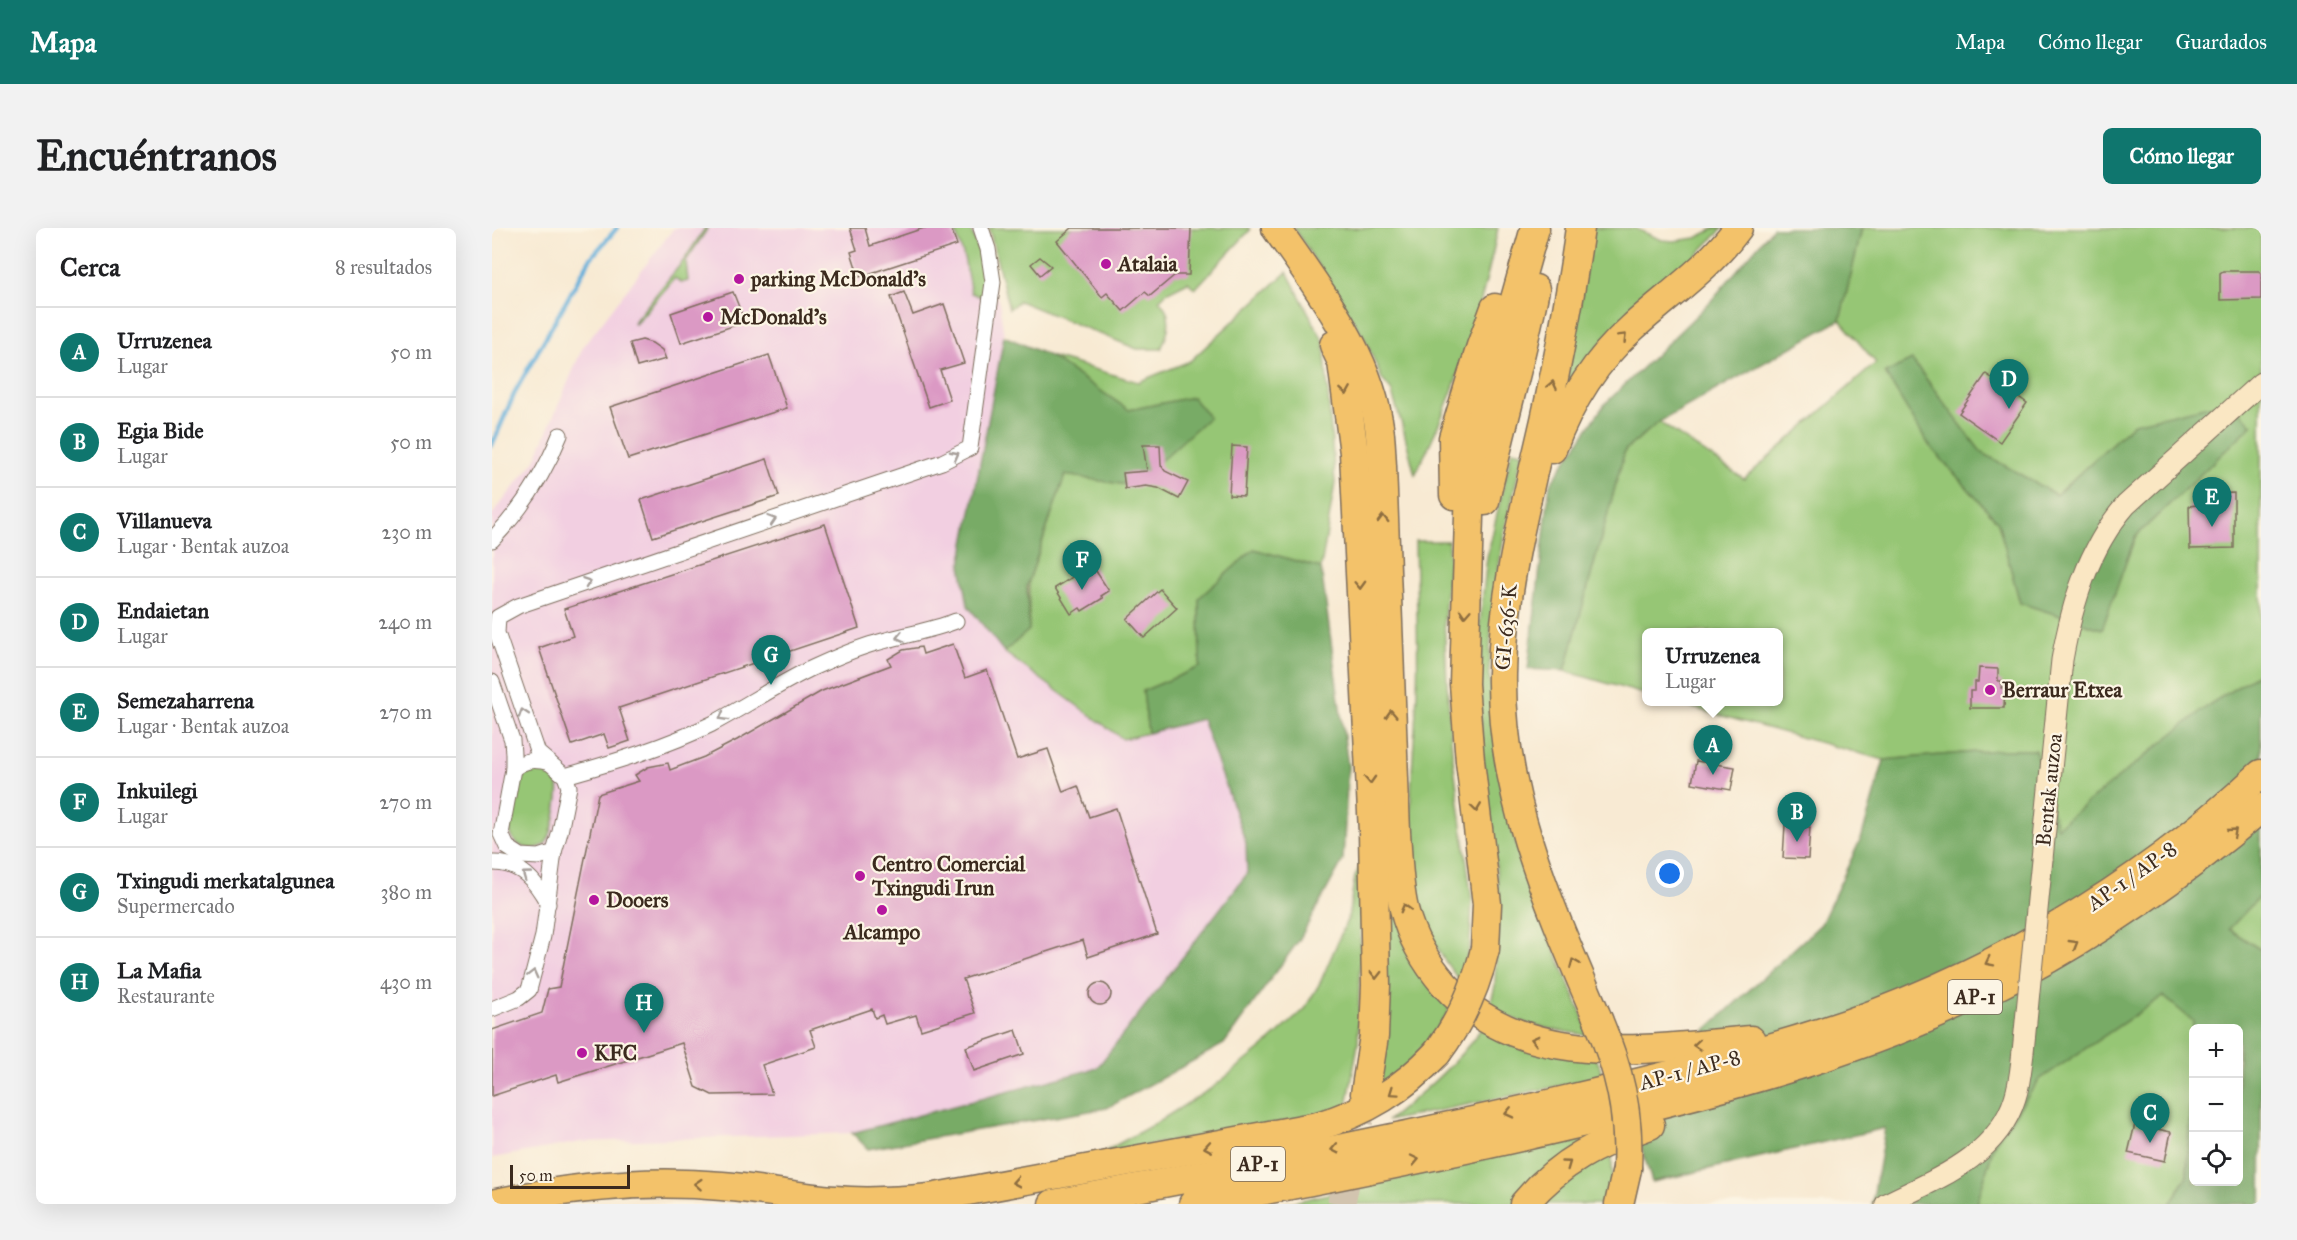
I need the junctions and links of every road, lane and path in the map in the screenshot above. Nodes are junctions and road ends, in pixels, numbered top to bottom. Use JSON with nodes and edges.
{"nodes":[{"id":1,"x":981,"y":228,"type":"edge"},
{"id":2,"x":1265,"y":228,"type":"edge"},
{"id":3,"x":1276,"y":228,"type":"edge"},
{"id":4,"x":1580,"y":228,"type":"edge"},
{"id":5,"x":1738,"y":228,"type":"edge"},
{"id":6,"x":1533,"y":230,"type":"edge"},
{"id":7,"x":2261,"y":383,"type":"edge"},
{"id":8,"x":560,"y":435,"type":"dead end"},
{"id":9,"x":492,"y":540,"type":"edge"},
{"id":10,"x":1469,"y":555,"type":"junction"},
{"id":11,"x":518,"y":606,"type":"junction"},
{"id":12,"x":492,"y":611,"type":"edge"},
{"id":13,"x":956,"y":621,"type":"dead end"},
{"id":14,"x":492,"y":681,"type":"edge"},
{"id":15,"x":550,"y":763,"type":"junction"},
{"id":16,"x":513,"y":769,"type":"junction"},
{"id":17,"x":2261,"y":774,"type":"edge"},
{"id":18,"x":564,"y":776,"type":"junction"},
{"id":19,"x":1514,"y":790,"type":"junction"},
{"id":20,"x":2261,"y":808,"type":"edge"},
{"id":21,"x":554,"y":852,"type":"junction"},
{"id":22,"x":492,"y":863,"type":"edge"},
{"id":23,"x":548,"y":904,"type":"junction"},
{"id":24,"x":1997,"y":987,"type":"junction"},
{"id":25,"x":492,"y":1009,"type":"edge"},
{"id":26,"x":1818,"y":1034,"type":"junction"},
{"id":27,"x":1365,"y":1094,"type":"tunnel mouth"},
{"id":28,"x":492,"y":1204,"type":"edge"},
{"id":29,"x":1053,"y":1204,"type":"edge"},
{"id":30,"x":1193,"y":1204,"type":"edge"},
{"id":31,"x":1524,"y":1204,"type":"edge"},
{"id":32,"x":1619,"y":1204,"type":"edge"},
{"id":33,"x":1886,"y":1204,"type":"edge"}],
"edges":[{"from":11,"to":1,"type":"street","one_way":true},
{"from":2,"to":27,"type":"highway","one_way":true},
{"from":26,"to":3,"type":"highway","one_way":true},
{"from":19,"to":4,"type":"highway","name":"GI-636-K","one_way":true},
{"from":19,"to":5,"type":"highway","one_way":true},
{"from":6,"to":10,"type":"highway","name":"GI-636-K"},
{"from":6,"to":10,"type":"highway","name":"GI-636-K"},
{"from":7,"to":33,"type":"main road","name":"Bentak auzoa","bridge":true},
{"from":8,"to":9,"type":"street"},
{"from":10,"to":28,"type":"highway","name":"GI-636-K","one_way":true,"bridge":true},
{"from":11,"to":12,"type":"street"},
{"from":15,"to":11,"type":"street","one_way":true},
{"from":13,"to":18,"type":"street","one_way":true},
{"from":14,"to":16,"type":"street"},
{"from":15,"to":16,"type":"street"},
{"from":15,"to":18,"type":"street"},
{"from":16,"to":21,"type":"street"},
{"from":17,"to":26,"type":"highway","name":"AP-1 / AP-8","number":"AP-1","one_way":true},
{"from":18,"to":21,"type":"street"},
{"from":32,"to":19,"type":"highway","name":"GI-636-K","one_way":true,"bridge":true},
{"from":24,"to":20,"type":"highway","name":"AP-1 / AP-8","number":"AP-1","one_way":true},
{"from":21,"to":23,"type":"street"},
{"from":23,"to":22,"type":"street","one_way":true},
{"from":25,"to":23,"type":"street","one_way":true},
{"from":30,"to":24,"type":"highway","name":"AP-1 / AP-8","number":"AP-1","one_way":true},
{"from":31,"to":24,"type":"highway","one_way":true},
{"from":26,"to":29,"type":"highway","name":"AP-1 / AP-8","number":"AP-1","one_way":true}]}
